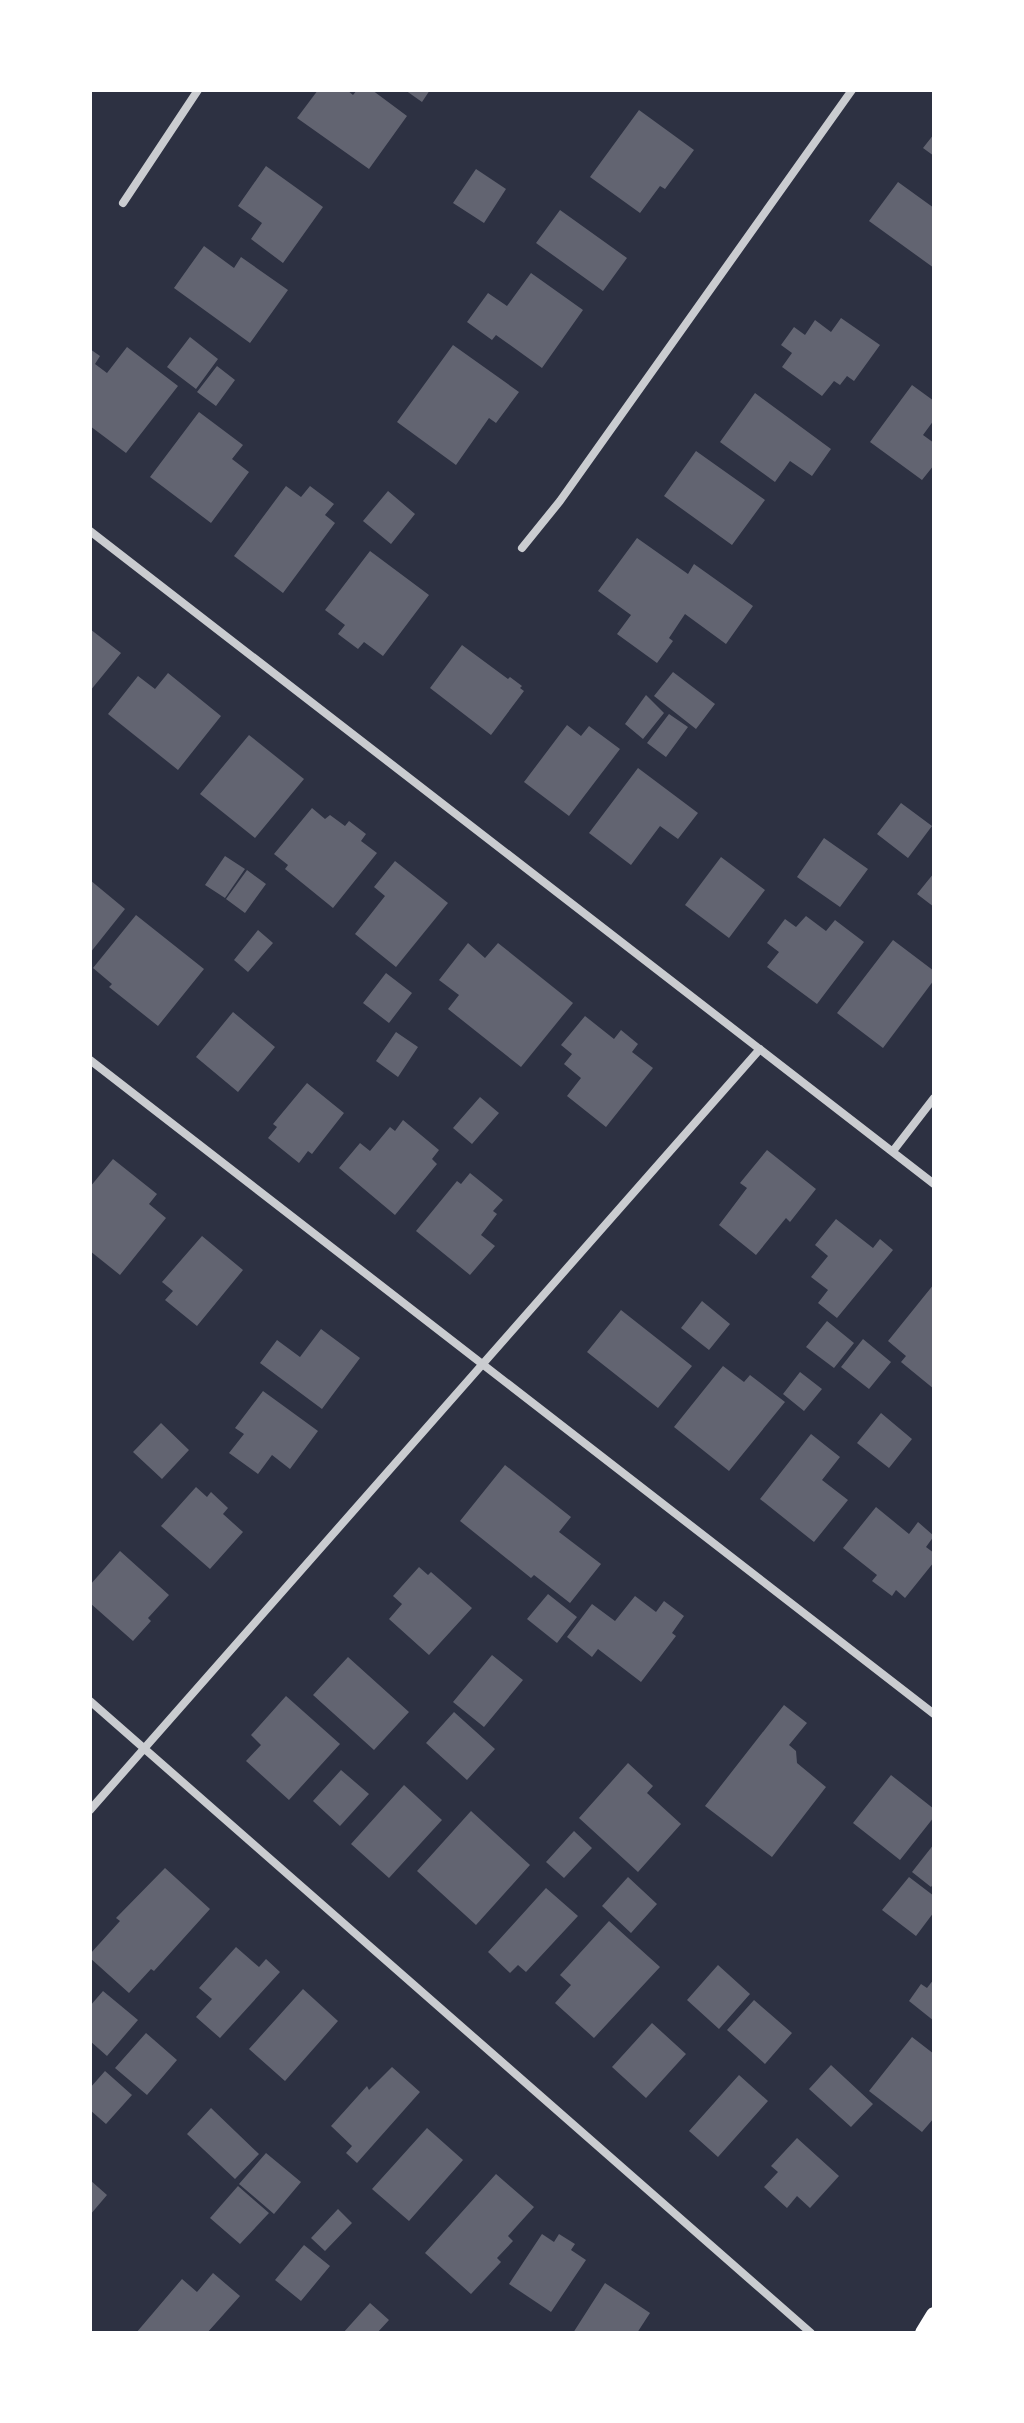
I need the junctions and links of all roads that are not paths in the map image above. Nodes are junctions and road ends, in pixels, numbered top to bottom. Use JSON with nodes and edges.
{"nodes":[{"id":1,"x":198,"y":90,"type":"edge"},
{"id":2,"x":852,"y":90,"type":"edge"},
{"id":3,"x":123,"y":203,"type":"dead end"},
{"id":4,"x":90,"y":531,"type":"edge"},
{"id":5,"x":522,"y":548,"type":"dead end"},
{"id":6,"x":760,"y":1049,"type":"junction"},
{"id":7,"x":90,"y":1060,"type":"edge"},
{"id":8,"x":934,"y":1098,"type":"edge"},
{"id":9,"x":893,"y":1151,"type":"junction"},
{"id":10,"x":934,"y":1184,"type":"edge"},
{"id":11,"x":482,"y":1365,"type":"junction"},
{"id":12,"x":90,"y":1701,"type":"edge"},
{"id":13,"x":934,"y":1714,"type":"edge"},
{"id":14,"x":144,"y":1748,"type":"junction"},
{"id":15,"x":90,"y":1810,"type":"edge"},
{"id":16,"x":934,"y":2315,"type":"edge"},
{"id":17,"x":811,"y":2333,"type":"edge"},
{"id":18,"x":923,"y":2333,"type":"edge"}],
"edges":[{"from":1,"to":3,"type":"street"},
{"from":2,"to":5,"type":"street"},
{"from":4,"to":6,"type":"street"},
{"from":6,"to":9,"type":"street"},
{"from":6,"to":11,"type":"street"},
{"from":7,"to":11,"type":"street"},
{"from":8,"to":9,"type":"street"},
{"from":9,"to":10,"type":"street"},
{"from":11,"to":13,"type":"street"},
{"from":11,"to":14,"type":"street"},
{"from":12,"to":14,"type":"street"},
{"from":14,"to":15,"type":"street"},
{"from":14,"to":17,"type":"street"},
{"from":16,"to":18,"type":"main road"}]}
